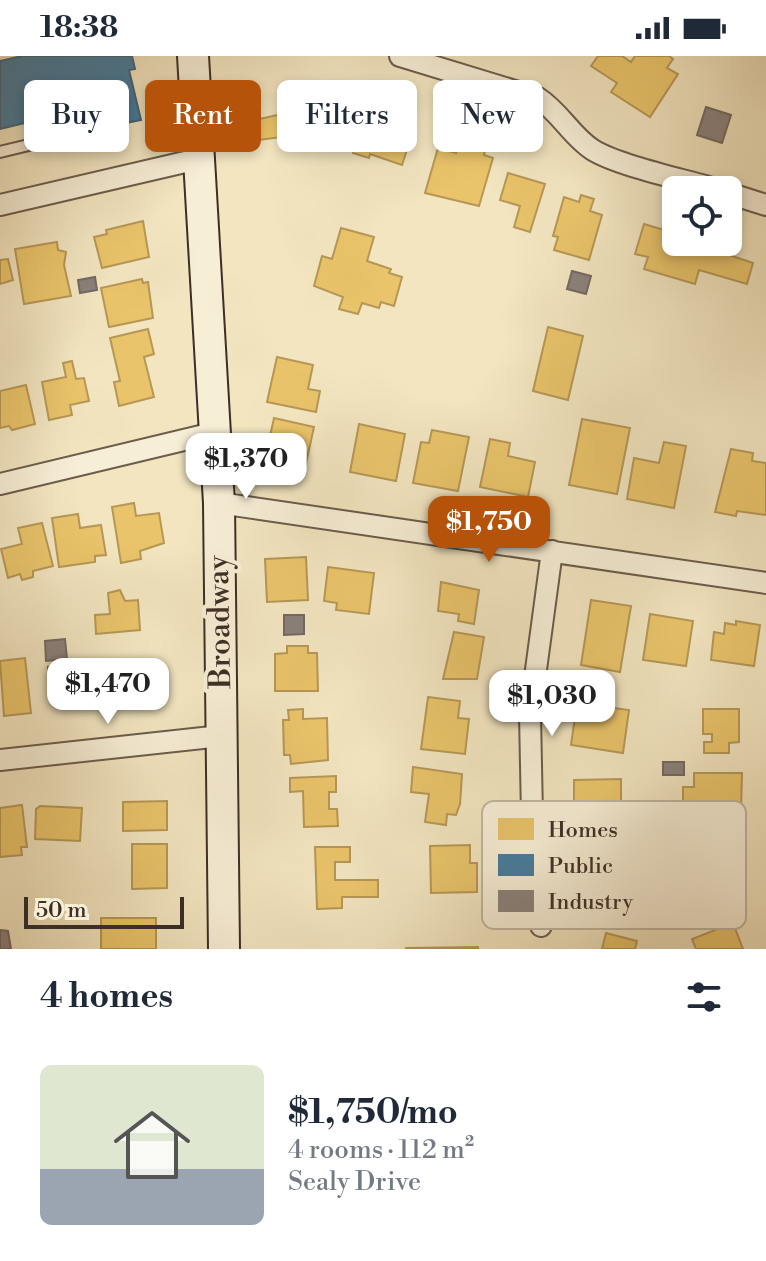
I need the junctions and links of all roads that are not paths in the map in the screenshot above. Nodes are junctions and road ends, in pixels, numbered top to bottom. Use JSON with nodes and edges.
{"nodes":[{"id":1,"x":193,"y":56,"type":"edge"},
{"id":2,"x":400,"y":56,"type":"edge"},
{"id":3,"x":24,"y":146,"type":"edge"},
{"id":4,"x":0,"y":152,"type":"edge"},
{"id":5,"x":198,"y":159,"type":"junction"},
{"id":6,"x":669,"y":176,"type":"edge"},
{"id":7,"x":742,"y":197,"type":"edge"},
{"id":8,"x":0,"y":205,"type":"edge"},
{"id":9,"x":766,"y":205,"type":"edge"},
{"id":10,"x":213,"y":433,"type":"junction"},
{"id":11,"x":0,"y":484,"type":"edge"},
{"id":12,"x":219,"y":503,"type":"junction"},
{"id":13,"x":552,"y":551,"type":"junction"},
{"id":14,"x":766,"y":583,"type":"edge"},
{"id":15,"x":221,"y":736,"type":"junction"},
{"id":16,"x":0,"y":760,"type":"edge"},
{"id":17,"x":532,"y":801,"type":"edge"},
{"id":18,"x":224,"y":949,"type":"edge"}],
"edges":[{"from":1,"to":5,"type":"main road","name":"Broadway"},
{"from":2,"to":6,"type":"street"},
{"from":3,"to":4,"type":"lane"},
{"from":5,"to":8,"type":"street"},
{"from":5,"to":10,"type":"main road","name":"Broadway"},
{"from":7,"to":9,"type":"street"},
{"from":10,"to":11,"type":"street"},
{"from":10,"to":12,"type":"main road","name":"Broadway"},
{"from":12,"to":13,"type":"street"},
{"from":12,"to":15,"type":"main road","name":"Broadway"},
{"from":13,"to":14,"type":"street"},
{"from":13,"to":17,"type":"street"},
{"from":15,"to":16,"type":"street"},
{"from":15,"to":18,"type":"main road","name":"Broadway"}]}
